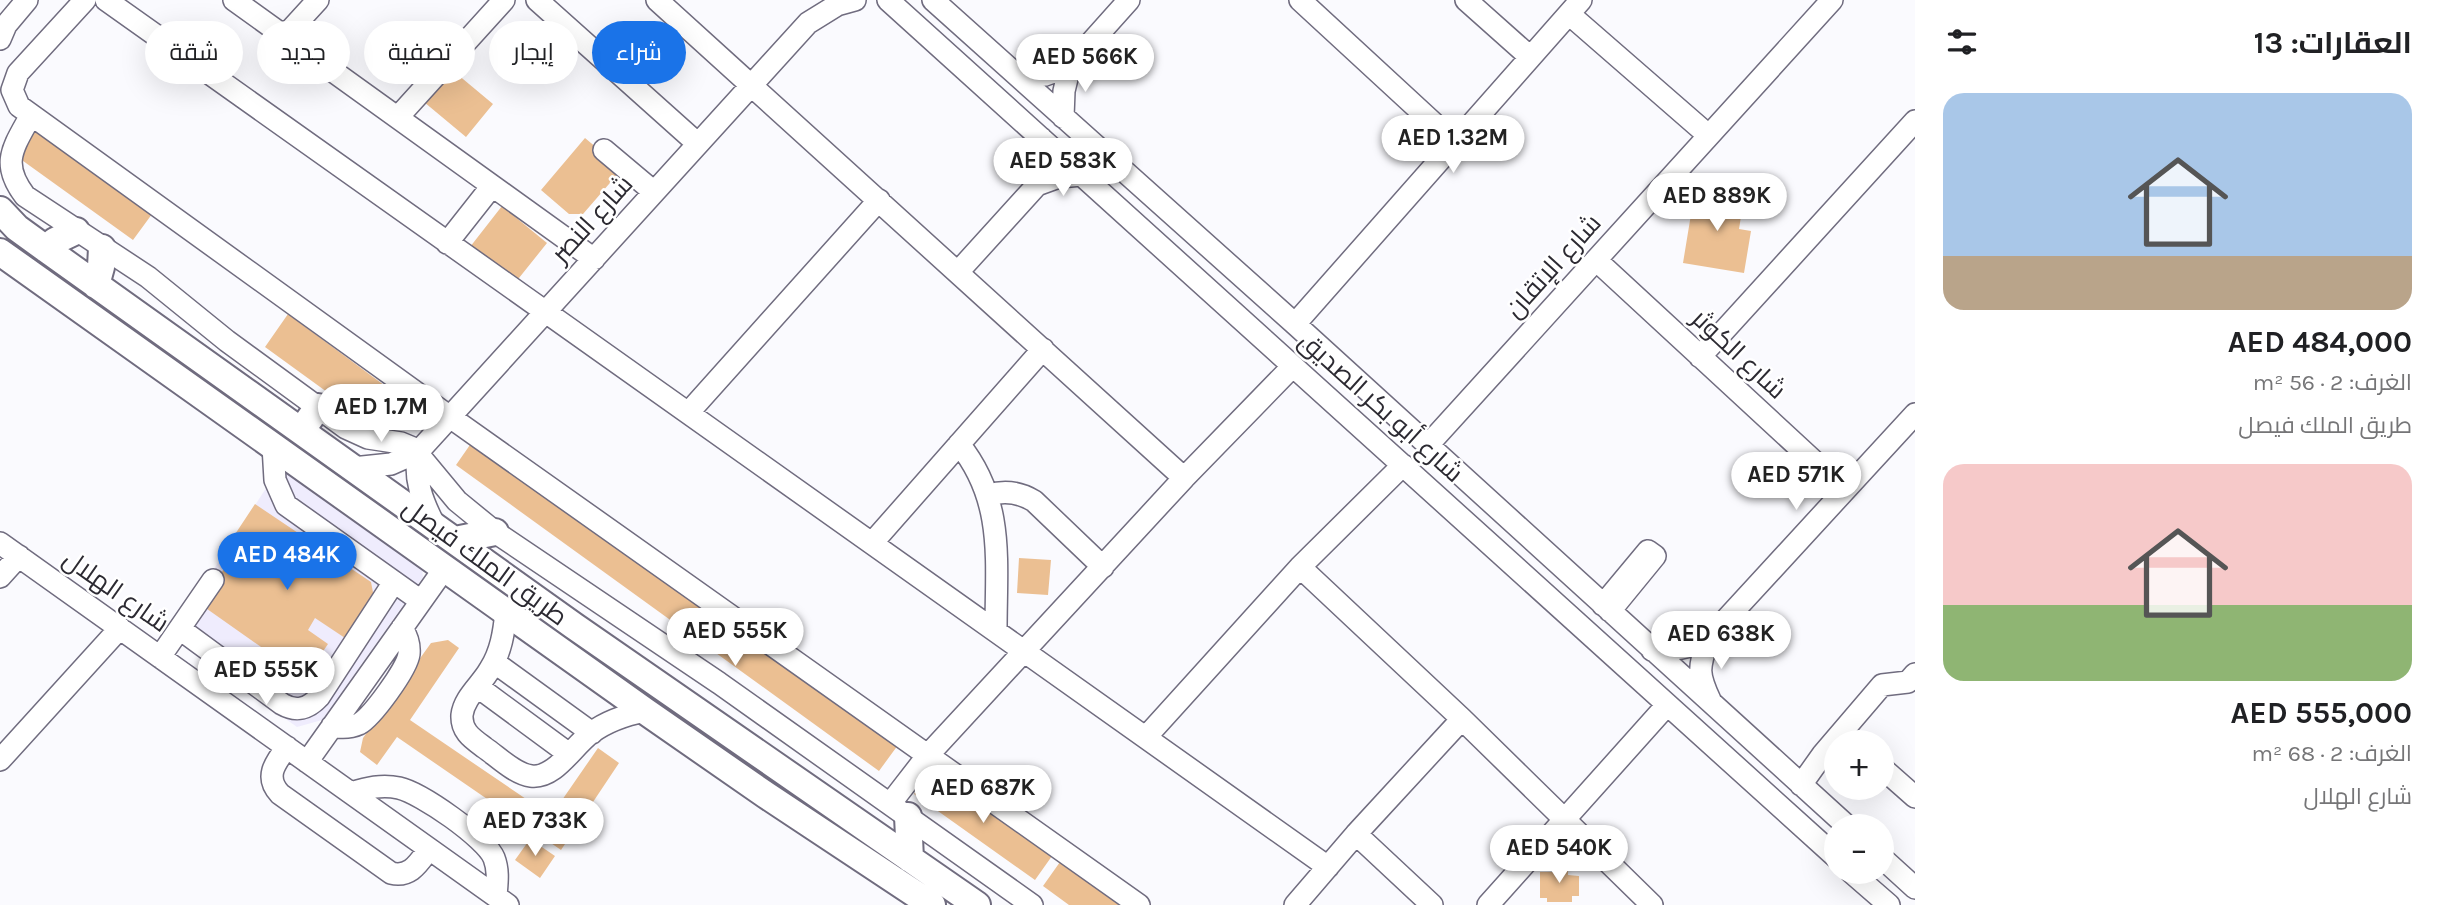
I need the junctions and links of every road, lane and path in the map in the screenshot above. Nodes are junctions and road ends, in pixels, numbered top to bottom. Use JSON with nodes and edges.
{"nodes":[{"id":1,"x":27,"y":0,"type":"edge"},
{"id":2,"x":85,"y":0,"type":"edge"},
{"id":3,"x":106,"y":0,"type":"edge"},
{"id":4,"x":234,"y":0,"type":"edge"},
{"id":5,"x":317,"y":0,"type":"edge"},
{"id":6,"x":504,"y":0,"type":"edge"},
{"id":7,"x":537,"y":0,"type":"edge"},
{"id":8,"x":657,"y":0,"type":"edge"},
{"id":9,"x":817,"y":0,"type":"edge"},
{"id":10,"x":855,"y":0,"type":"edge"},
{"id":11,"x":888,"y":0,"type":"edge"},
{"id":12,"x":933,"y":0,"type":"edge"},
{"id":13,"x":1129,"y":0,"type":"edge"},
{"id":14,"x":1300,"y":0,"type":"edge"},
{"id":15,"x":1466,"y":0,"type":"edge"},
{"id":16,"x":1832,"y":0,"type":"edge"},
{"id":17,"x":1575,"y":7,"type":"edge"},
{"id":18,"x":264,"y":21,"type":"edge"},
{"id":19,"x":298,"y":21,"type":"edge"},
{"id":20,"x":808,"y":23,"type":"junction"},
{"id":21,"x":0,"y":39,"type":"edge"},
{"id":22,"x":1530,"y":57,"type":"junction"},
{"id":23,"x":1070,"y":66,"type":"junction"},
{"id":24,"x":1019,"y":77,"type":"junction"},
{"id":25,"x":350,"y":83,"type":"edge"},
{"id":26,"x":752,"y":85,"type":"junction"},
{"id":27,"x":31,"y":115,"type":"junction"},
{"id":28,"x":398,"y":117,"type":"junction"},
{"id":29,"x":1063,"y":117,"type":"junction"},
{"id":30,"x":1915,"y":121,"type":"edge"},
{"id":31,"x":1708,"y":135,"type":"junction"},
{"id":32,"x":1041,"y":138,"type":"junction"},
{"id":33,"x":1454,"y":142,"type":"junction"},
{"id":34,"x":698,"y":144,"type":"junction"},
{"id":35,"x":604,"y":150,"type":"dead end"},
{"id":36,"x":1082,"y":175,"type":"junction"},
{"id":37,"x":1037,"y":184,"type":"junction"},
{"id":38,"x":492,"y":186,"type":"junction"},
{"id":39,"x":654,"y":192,"type":"junction"},
{"id":40,"x":879,"y":200,"type":"junction"},
{"id":41,"x":0,"y":211,"type":"edge"},
{"id":42,"x":76,"y":231,"type":"junction"},
{"id":43,"x":447,"y":243,"type":"junction"},
{"id":44,"x":102,"y":248,"type":"junction"},
{"id":45,"x":46,"y":249,"type":"junction"},
{"id":46,"x":0,"y":252,"type":"edge"},
{"id":47,"x":594,"y":259,"type":"junction"},
{"id":48,"x":1596,"y":260,"type":"junction"},
{"id":49,"x":958,"y":272,"type":"junction"},
{"id":50,"x":96,"y":285,"type":"junction"},
{"id":51,"x":546,"y":311,"type":"junction"},
{"id":52,"x":1294,"y":324,"type":"junction"},
{"id":53,"x":1043,"y":349,"type":"junction"},
{"id":54,"x":1700,"y":357,"type":"junction"},
{"id":55,"x":1293,"y":366,"type":"junction"},
{"id":56,"x":318,"y":407,"type":"junction"},
{"id":57,"x":689,"y":412,"type":"junction"},
{"id":58,"x":1915,"y":414,"type":"edge"},
{"id":59,"x":450,"y":417,"type":"junction"},
{"id":60,"x":300,"y":431,"type":"junction"},
{"id":61,"x":959,"y":444,"type":"junction"},
{"id":62,"x":1428,"y":445,"type":"junction"},
{"id":63,"x":273,"y":446,"type":"junction"},
{"id":64,"x":418,"y":452,"type":"junction"},
{"id":65,"x":1403,"y":465,"type":"junction"},
{"id":66,"x":353,"y":468,"type":"junction"},
{"id":67,"x":1184,"y":478,"type":"junction"},
{"id":68,"x":1844,"y":489,"type":"junction"},
{"id":69,"x":989,"y":495,"type":"junction"},
{"id":70,"x":495,"y":531,"type":"junction"},
{"id":71,"x":445,"y":533,"type":"junction"},
{"id":72,"x":873,"y":542,"type":"junction"},
{"id":73,"x":0,"y":543,"type":"edge"},
{"id":74,"x":1493,"y":547,"type":"junction"},
{"id":75,"x":19,"y":556,"type":"junction"},
{"id":76,"x":1103,"y":567,"type":"junction"},
{"id":77,"x":1300,"y":567,"type":"junction"},
{"id":78,"x":444,"y":569,"type":"junction"},
{"id":79,"x":0,"y":577,"type":"edge"},
{"id":80,"x":213,"y":580,"type":"dead end"},
{"id":81,"x":394,"y":582,"type":"junction"},
{"id":82,"x":421,"y":601,"type":"junction"},
{"id":83,"x":1609,"y":610,"type":"junction"},
{"id":84,"x":506,"y":612,"type":"junction"},
{"id":85,"x":120,"y":628,"type":"junction"},
{"id":86,"x":180,"y":628,"type":"junction"},
{"id":87,"x":996,"y":630,"type":"junction"},
{"id":88,"x":1708,"y":639,"type":"junction"},
{"id":89,"x":1652,"y":650,"type":"junction"},
{"id":90,"x":1026,"y":651,"type":"junction"},
{"id":91,"x":160,"y":657,"type":"junction"},
{"id":92,"x":494,"y":662,"type":"junction"},
{"id":93,"x":228,"y":664,"type":"junction"},
{"id":94,"x":1915,"y":674,"type":"edge"},
{"id":95,"x":478,"y":687,"type":"junction"},
{"id":96,"x":209,"y":692,"type":"junction"},
{"id":97,"x":1711,"y":703,"type":"junction"},
{"id":98,"x":1667,"y":705,"type":"junction"},
{"id":99,"x":645,"y":711,"type":"junction"},
{"id":100,"x":1462,"y":719,"type":"junction"},
{"id":101,"x":1852,"y":730,"type":"edge"},
{"id":102,"x":592,"y":733,"type":"junction"},
{"id":103,"x":1146,"y":737,"type":"junction"},
{"id":104,"x":287,"y":747,"type":"junction"},
{"id":105,"x":569,"y":754,"type":"junction"},
{"id":106,"x":928,"y":755,"type":"junction"},
{"id":107,"x":0,"y":760,"type":"edge"},
{"id":108,"x":1824,"y":761,"type":"edge"},
{"id":109,"x":307,"y":762,"type":"junction"},
{"id":110,"x":1894,"y":778,"type":"edge"},
{"id":111,"x":1751,"y":781,"type":"junction"},
{"id":112,"x":1801,"y":785,"type":"junction"},
{"id":113,"x":351,"y":793,"type":"junction"},
{"id":114,"x":1915,"y":797,"type":"edge"},
{"id":115,"x":899,"y":810,"type":"junction"},
{"id":116,"x":1834,"y":814,"type":"edge"},
{"id":117,"x":1566,"y":820,"type":"junction"},
{"id":118,"x":1356,"y":834,"type":"junction"},
{"id":119,"x":1824,"y":835,"type":"edge"},
{"id":120,"x":1824,"y":846,"type":"edge"},
{"id":121,"x":429,"y":849,"type":"junction"},
{"id":122,"x":910,"y":859,"type":"junction"},
{"id":123,"x":1328,"y":867,"type":"junction"},
{"id":124,"x":1894,"y":869,"type":"edge"},
{"id":125,"x":1865,"y":884,"type":"edge"},
{"id":126,"x":1915,"y":888,"type":"edge"},
{"id":127,"x":502,"y":900,"type":"edge"},
{"id":128,"x":932,"y":905,"type":"edge"},
{"id":129,"x":977,"y":905,"type":"edge"},
{"id":130,"x":1032,"y":905,"type":"edge"},
{"id":131,"x":1139,"y":905,"type":"edge"},
{"id":132,"x":1296,"y":905,"type":"edge"},
{"id":133,"x":1432,"y":905,"type":"edge"},
{"id":134,"x":1488,"y":905,"type":"edge"},
{"id":135,"x":1652,"y":905,"type":"edge"},
{"id":136,"x":1889,"y":905,"type":"edge"}],
"edges":[{"from":1,"to":21,"type":"street"},
{"from":2,"to":27,"type":"street"},
{"from":3,"to":43,"type":"street"},
{"from":4,"to":18,"type":"street"},
{"from":5,"to":19,"type":"street"},
{"from":6,"to":28,"type":"street"},
{"from":7,"to":34,"type":"street"},
{"from":8,"to":26,"type":"street"},
{"from":9,"to":20,"type":"street","name":"شارع النصر"},
{"from":10,"to":20,"type":"street","name":"شارع النصر"},
{"from":11,"to":32,"type":"street","name":"شارع أبو بكر الصديق"},
{"from":12,"to":24,"type":"street","name":"شارع أبو بكر الصديق"},
{"from":13,"to":23,"type":"street"},
{"from":14,"to":33,"type":"street"},
{"from":15,"to":22,"type":"street"},
{"from":16,"to":31,"type":"street","name":"شارع الإتقان"},
{"from":17,"to":22,"type":"street"},
{"from":17,"to":31,"type":"street"},
{"from":20,"to":26,"type":"street","name":"شارع النصر"},
{"from":22,"to":33,"type":"street"},
{"from":23,"to":24,"type":"street"},
{"from":23,"to":29,"type":"street"},
{"from":24,"to":29,"type":"street","name":"شارع أبو بكر الصديق"},
{"from":25,"to":28,"type":"street"},
{"from":26,"to":34,"type":"street","name":"شارع النصر"},
{"from":26,"to":40,"type":"street"},
{"from":27,"to":42,"type":"street"},
{"from":27,"to":59,"type":"street"},
{"from":28,"to":38,"type":"street"},
{"from":29,"to":52,"type":"street","name":"شارع أبو بكر الصديق"},
{"from":30,"to":54,"type":"street"},
{"from":31,"to":48,"type":"street","name":"شارع الإتقان"},
{"from":32,"to":36,"type":"street","name":"شارع أبو بكر الصديق"},
{"from":32,"to":37,"type":"street"},
{"from":33,"to":52,"type":"street"},
{"from":34,"to":39,"type":"street","name":"شارع النصر"},
{"from":35,"to":39,"type":"street"},
{"from":36,"to":37,"type":"street"},
{"from":36,"to":55,"type":"street","name":"شارع أبو بكر الصديق"},
{"from":37,"to":49,"type":"street"},
{"from":38,"to":43,"type":"street"},
{"from":38,"to":47,"type":"street"},
{"from":39,"to":47,"type":"street","name":"شارع النصر"},
{"from":40,"to":49,"type":"street"},
{"from":40,"to":57,"type":"street"},
{"from":41,"to":45,"type":"main road","name":"طريق الملك فيصل"},
{"from":42,"to":44,"type":"street"},
{"from":42,"to":45,"type":"main road"},
{"from":43,"to":51,"type":"street"},
{"from":44,"to":50,"type":"main road"},
{"from":44,"to":56,"type":"street"},
{"from":45,"to":50,"type":"main road","name":"طريق الملك فيصل"},
{"from":46,"to":63,"type":"main road","name":"طريق الملك فيصل"},
{"from":47,"to":51,"type":"street","name":"شارع النصر"},
{"from":48,"to":54,"type":"street","name":"شارع الكوثر"},
{"from":48,"to":62,"type":"street","name":"شارع الإتقان"},
{"from":49,"to":53,"type":"street"},
{"from":50,"to":60,"type":"main road","name":"طريق الملك فيصل"},
{"from":51,"to":57,"type":"street"},
{"from":51,"to":59,"type":"street","name":"شارع النصر"},
{"from":52,"to":62,"type":"street","name":"شارع أبو بكر الصديق"},
{"from":53,"to":61,"type":"street"},
{"from":53,"to":67,"type":"street"},
{"from":54,"to":68,"type":"street","name":"شارع الكوثر"},
{"from":55,"to":65,"type":"street","name":"شارع أبو بكر الصديق"},
{"from":55,"to":67,"type":"street"},
{"from":56,"to":60,"type":"main road"},
{"from":56,"to":64,"type":"street"},
{"from":57,"to":72,"type":"street"},
{"from":58,"to":68,"type":"street"},
{"from":59,"to":64,"type":"street","name":"شارع النصر"},
{"from":59,"to":106,"type":"street"},
{"from":60,"to":66,"type":"main road","name":"طريق الملك فيصل"},
{"from":61,"to":69,"type":"street"},
{"from":61,"to":72,"type":"street"},
{"from":62,"to":83,"type":"street","name":"شارع أبو بكر الصديق"},
{"from":63,"to":78,"type":"main road","name":"طريق الملك فيصل"},
{"from":63,"to":81,"type":"street"},
{"from":64,"to":66,"type":"street","name":"شارع النصر"},
{"from":64,"to":70,"type":"street"},
{"from":64,"to":71,"type":"street"},
{"from":65,"to":74,"type":"street","name":"شارع أبو بكر الصديق"},
{"from":65,"to":77,"type":"street"},
{"from":66,"to":71,"type":"main road","name":"طريق الملك فيصل"},
{"from":67,"to":76,"type":"street"},
{"from":68,"to":88,"type":"street"},
{"from":69,"to":76,"type":"street"},
{"from":69,"to":87,"type":"street"},
{"from":70,"to":71,"type":"main road"},
{"from":70,"to":115,"type":"street"},
{"from":71,"to":122,"type":"main road","name":"طريق الملك فيصل"},
{"from":72,"to":87,"type":"street"},
{"from":73,"to":75,"type":"street","name":"شارع الهلال"},
{"from":74,"to":83,"type":"street"},
{"from":74,"to":98,"type":"street","name":"شارع أبو بكر الصديق"},
{"from":75,"to":79,"type":"street"},
{"from":75,"to":85,"type":"street","name":"شارع الهلال"},
{"from":76,"to":90,"type":"street"},
{"from":77,"to":100,"type":"street"},
{"from":77,"to":103,"type":"street"},
{"from":78,"to":82,"type":"street"},
{"from":78,"to":84,"type":"main road","name":"طريق الملك فيصل"},
{"from":80,"to":86,"type":"street"},
{"from":81,"to":82,"type":"street"},
{"from":81,"to":93,"type":"street"},
{"from":82,"to":109,"type":"street"},
{"from":83,"to":89,"type":"street","name":"شارع أبو بكر الصديق"},
{"from":84,"to":92,"type":"street"},
{"from":84,"to":99,"type":"main road","name":"طريق الملك فيصل"},
{"from":85,"to":91,"type":"street","name":"شارع الهلال"},
{"from":85,"to":107,"type":"street"},
{"from":86,"to":91,"type":"street"},
{"from":86,"to":93,"type":"street"},
{"from":87,"to":90,"type":"street"},
{"from":88,"to":89,"type":"street"},
{"from":88,"to":97,"type":"street"},
{"from":89,"to":97,"type":"street","name":"شارع أبو بكر الصديق"},
{"from":90,"to":103,"type":"street"},
{"from":90,"to":106,"type":"street"},
{"from":91,"to":96,"type":"street","name":"شارع الهلال"},
{"from":92,"to":95,"type":"street"},
{"from":92,"to":102,"type":"street"},
{"from":93,"to":96,"type":"street"},
{"from":94,"to":101,"type":"street"},
{"from":95,"to":105,"type":"street"},
{"from":95,"to":105,"type":"street"},
{"from":96,"to":104,"type":"street","name":"شارع الهلال"},
{"from":97,"to":112,"type":"street","name":"شارع أبو بكر الصديق"},
{"from":98,"to":111,"type":"street","name":"شارع أبو بكر الصديق"},
{"from":98,"to":117,"type":"street"},
{"from":99,"to":102,"type":"street"},
{"from":99,"to":128,"type":"main road","name":"طريق الملك فيصل"},
{"from":100,"to":117,"type":"street"},
{"from":100,"to":118,"type":"street"},
{"from":102,"to":105,"type":"street"},
{"from":103,"to":123,"type":"street"},
{"from":104,"to":109,"type":"street","name":"شارع الهلال"},
{"from":104,"to":121,"type":"street"},
{"from":106,"to":115,"type":"street"},
{"from":106,"to":131,"type":"street"},
{"from":108,"to":112,"type":"street"},
{"from":109,"to":113,"type":"street","name":"شارع الهلال"},
{"from":110,"to":114,"type":"street"},
{"from":111,"to":119,"type":"street"},
{"from":111,"to":120,"type":"street","name":"شارع أبو بكر الصديق"},
{"from":112,"to":116,"type":"street","name":"شارع أبو بكر الصديق"},
{"from":113,"to":121,"type":"street","name":"شارع الهلال"},
{"from":113,"to":127,"type":"street"},
{"from":115,"to":122,"type":"main road"},
{"from":115,"to":130,"type":"street"},
{"from":117,"to":134,"type":"street"},
{"from":117,"to":135,"type":"street"},
{"from":118,"to":123,"type":"street"},
{"from":118,"to":133,"type":"street"},
{"from":121,"to":127,"type":"street","name":"شارع الهلال"},
{"from":122,"to":129,"type":"main road","name":"طريق الملك فيصل"},
{"from":123,"to":132,"type":"street"},
{"from":124,"to":126,"type":"street"},
{"from":125,"to":136,"type":"street"}]}
